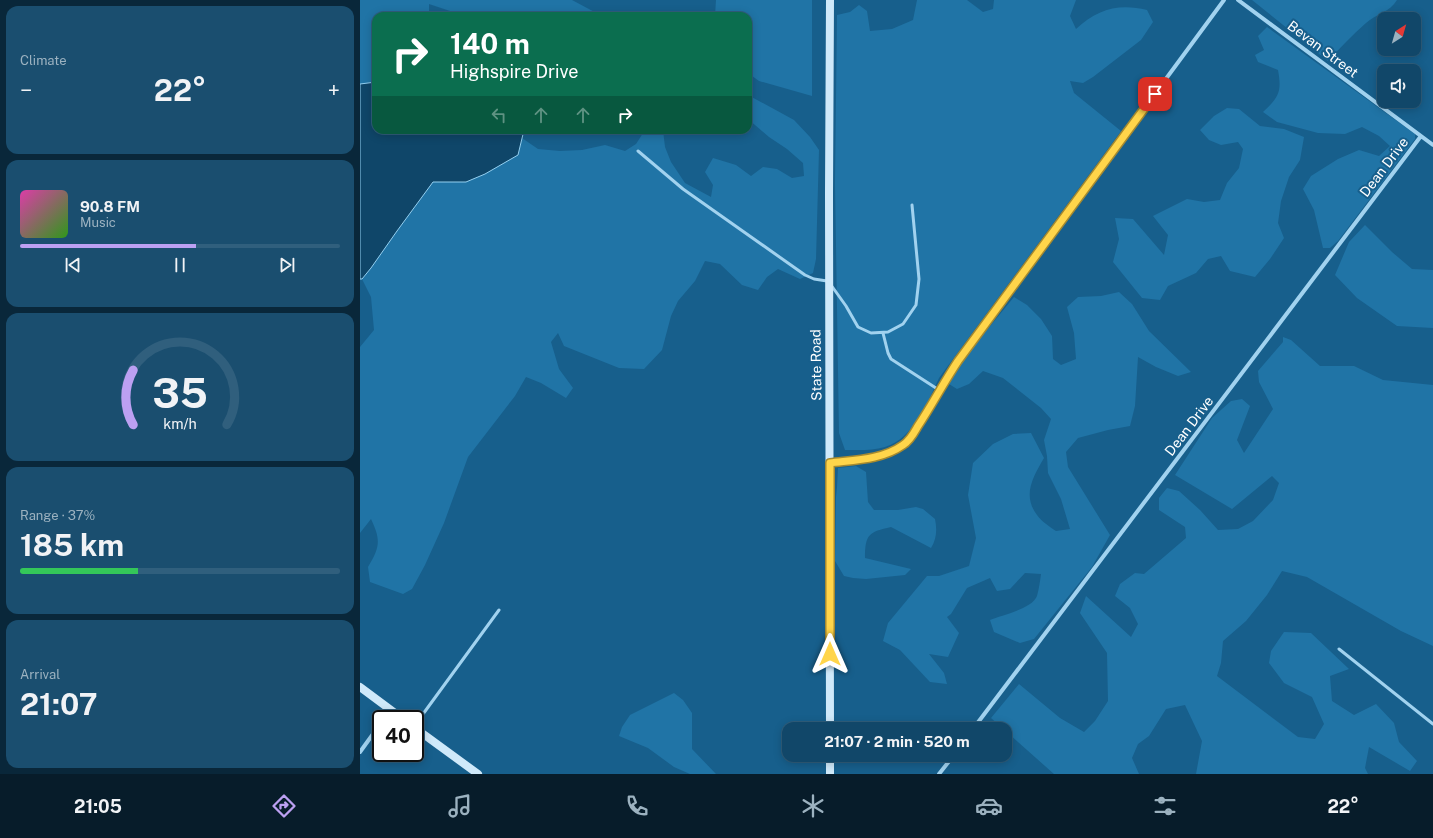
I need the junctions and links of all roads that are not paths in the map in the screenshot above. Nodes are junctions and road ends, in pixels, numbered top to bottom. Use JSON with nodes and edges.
{"nodes":[{"id":1,"x":830,"y":0,"type":"edge"},
{"id":2,"x":1224,"y":0,"type":"edge"},
{"id":3,"x":1238,"y":0,"type":"edge"},
{"id":4,"x":1421,"y":136,"type":"junction"},
{"id":5,"x":1433,"y":144,"type":"edge"},
{"id":6,"x":638,"y":151,"type":"dead end"},
{"id":7,"x":912,"y":205,"type":"dead end"},
{"id":8,"x":829,"y":281,"type":"junction"},
{"id":9,"x":883,"y":333,"type":"junction"},
{"id":10,"x":939,"y":390,"type":"junction"},
{"id":11,"x":830,"y":463,"type":"junction"},
{"id":12,"x":498,"y":610,"type":"dead end"},
{"id":13,"x":1339,"y":649,"type":"dead end"},
{"id":14,"x":360,"y":687,"type":"edge"},
{"id":15,"x":391,"y":710,"type":"edge"},
{"id":16,"x":424,"y":713,"type":"edge"},
{"id":17,"x":830,"y":722,"type":"edge"},
{"id":18,"x":978,"y":722,"type":"edge"},
{"id":19,"x":1433,"y":724,"type":"edge"},
{"id":20,"x":424,"y":733,"type":"edge"},
{"id":21,"x":372,"y":735,"type":"edge"},
{"id":22,"x":360,"y":752,"type":"edge"},
{"id":23,"x":830,"y":762,"type":"edge"},
{"id":24,"x":948,"y":762,"type":"edge"},
{"id":25,"x":478,"y":774,"type":"edge"},
{"id":26,"x":830,"y":774,"type":"edge"},
{"id":27,"x":939,"y":774,"type":"edge"}],
"edges":[{"from":1,"to":8,"type":"street","name":"State Road"},
{"from":2,"to":10,"type":"street"},
{"from":3,"to":4,"type":"street","name":"Bevan Street"},
{"from":4,"to":5,"type":"street","name":"Bevan Street"},
{"from":4,"to":18,"type":"street","name":"Dean Drive"},
{"from":6,"to":8,"type":"lane"},
{"from":7,"to":9,"type":"lane"},
{"from":8,"to":9,"type":"lane"},
{"from":8,"to":11,"type":"street","name":"State Road"},
{"from":9,"to":10,"type":"lane"},
{"from":10,"to":11,"type":"street"},
{"from":11,"to":17,"type":"street","name":"State Road"},
{"from":12,"to":16,"type":"lane"},
{"from":13,"to":19,"type":"lane"},
{"from":14,"to":15,"type":"street"},
{"from":20,"to":25,"type":"street"},
{"from":21,"to":22,"type":"street"},
{"from":23,"to":26,"type":"street"},
{"from":24,"to":27,"type":"street"}]}
